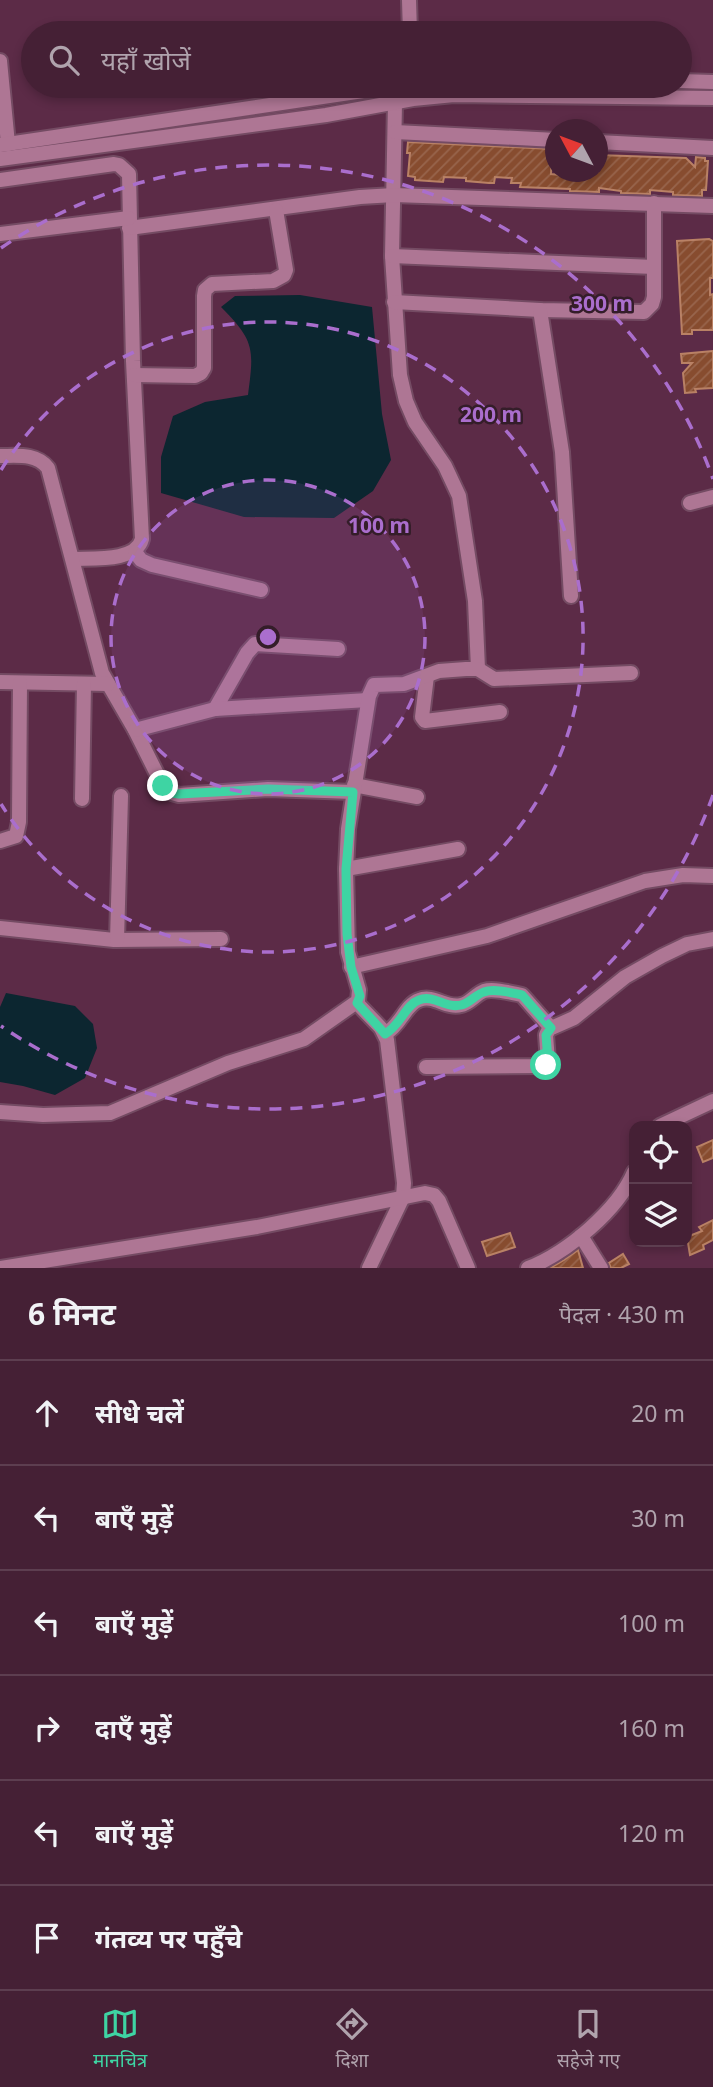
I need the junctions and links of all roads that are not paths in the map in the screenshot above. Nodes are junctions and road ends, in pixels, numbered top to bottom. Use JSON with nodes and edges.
{"nodes":[{"id":1,"x":409,"y":0,"type":"edge"},
{"id":2,"x":410,"y":21,"type":"edge"},
{"id":3,"x":0,"y":61,"type":"edge"},
{"id":4,"x":692,"y":81,"type":"edge"},
{"id":5,"x":713,"y":82,"type":"edge"},
{"id":6,"x":692,"y":97,"type":"edge"},
{"id":7,"x":713,"y":97,"type":"edge"},
{"id":8,"x":316,"y":98,"type":"edge"},
{"id":9,"x":403,"y":98,"type":"edge"},
{"id":10,"x":396,"y":103,"type":"junction"},
{"id":11,"x":395,"y":132,"type":"junction"},
{"id":12,"x":545,"y":140,"type":"edge"},
{"id":13,"x":608,"y":143,"type":"edge"},
{"id":14,"x":4,"y":144,"type":"edge"},
{"id":15,"x":713,"y":148,"type":"edge"},
{"id":16,"x":0,"y":159,"type":"edge"},
{"id":17,"x":0,"y":180,"type":"edge"},
{"id":18,"x":394,"y":195,"type":"junction"},
{"id":19,"x":654,"y":203,"type":"junction"},
{"id":20,"x":713,"y":206,"type":"edge"},
{"id":21,"x":276,"y":210,"type":"junction"},
{"id":22,"x":129,"y":223,"type":"junction"},
{"id":23,"x":0,"y":234,"type":"edge"},
{"id":24,"x":392,"y":256,"type":"junction"},
{"id":25,"x":654,"y":267,"type":"junction"},
{"id":26,"x":394,"y":302,"type":"junction"},
{"id":27,"x":540,"y":310,"type":"junction"},
{"id":28,"x":134,"y":375,"type":"junction"},
{"id":29,"x":0,"y":456,"type":"edge"},
{"id":30,"x":713,"y":497,"type":"edge"},
{"id":31,"x":690,"y":503,"type":"dead end"},
{"id":32,"x":135,"y":552,"type":"junction"},
{"id":33,"x":73,"y":559,"type":"junction"},
{"id":34,"x":261,"y":590,"type":"dead end"},
{"id":35,"x":571,"y":596,"type":"dead end"},
{"id":36,"x":338,"y":649,"type":"dead end"},
{"id":37,"x":478,"y":669,"type":"junction"},
{"id":38,"x":631,"y":673,"type":"dead end"},
{"id":39,"x":427,"y":676,"type":"junction"},
{"id":40,"x":0,"y":682,"type":"edge"},
{"id":41,"x":20,"y":684,"type":"junction"},
{"id":42,"x":84,"y":684,"type":"junction"},
{"id":43,"x":108,"y":684,"type":"junction"},
{"id":44,"x":368,"y":700,"type":"junction"},
{"id":45,"x":215,"y":709,"type":"junction"},
{"id":46,"x":500,"y":712,"type":"dead end"},
{"id":47,"x":135,"y":730,"type":"junction"},
{"id":48,"x":353,"y":789,"type":"junction"},
{"id":49,"x":121,"y":796,"type":"dead end"},
{"id":50,"x":417,"y":797,"type":"dead end"},
{"id":51,"x":82,"y":799,"type":"dead end"},
{"id":52,"x":0,"y":841,"type":"edge"},
{"id":53,"x":458,"y":849,"type":"dead end"},
{"id":54,"x":346,"y":869,"type":"junction"},
{"id":55,"x":713,"y":876,"type":"edge"},
{"id":56,"x":0,"y":928,"type":"edge"},
{"id":57,"x":220,"y":939,"type":"dead end"},
{"id":58,"x":713,"y":939,"type":"edge"},
{"id":59,"x":117,"y":940,"type":"junction"},
{"id":60,"x":351,"y":967,"type":"junction"},
{"id":61,"x":357,"y":1003,"type":"junction"},
{"id":62,"x":551,"y":1028,"type":"junction"},
{"id":63,"x":385,"y":1034,"type":"junction"},
{"id":64,"x":426,"y":1067,"type":"dead end"},
{"id":65,"x":713,"y":1101,"type":"edge"},
{"id":66,"x":0,"y":1112,"type":"edge"},
{"id":67,"x":671,"y":1121,"type":"edge"},
{"id":68,"x":629,"y":1179,"type":"edge"},
{"id":69,"x":403,"y":1197,"type":"junction"},
{"id":70,"x":581,"y":1237,"type":"junction"},
{"id":71,"x":0,"y":1268,"type":"edge"},
{"id":72,"x":369,"y":1268,"type":"edge"},
{"id":73,"x":468,"y":1268,"type":"edge"},
{"id":74,"x":528,"y":1268,"type":"edge"},
{"id":75,"x":601,"y":1268,"type":"edge"}],
"edges":[{"from":1,"to":2,"type":"street"},
{"from":3,"to":14,"type":"street"},
{"from":4,"to":5,"type":"street"},
{"from":6,"to":7,"type":"street"},
{"from":8,"to":14,"type":"street"},
{"from":9,"to":10,"type":"street"},
{"from":10,"to":11,"type":"street"},
{"from":10,"to":16,"type":"street"},
{"from":11,"to":12,"type":"street"},
{"from":11,"to":18,"type":"street"},
{"from":13,"to":15,"type":"street"},
{"from":17,"to":22,"type":"street"},
{"from":18,"to":19,"type":"street"},
{"from":18,"to":21,"type":"street"},
{"from":18,"to":24,"type":"street"},
{"from":19,"to":20,"type":"street"},
{"from":19,"to":25,"type":"street"},
{"from":21,"to":22,"type":"street"},
{"from":21,"to":28,"type":"street"},
{"from":22,"to":23,"type":"street"},
{"from":22,"to":28,"type":"street"},
{"from":24,"to":25,"type":"street"},
{"from":24,"to":26,"type":"street"},
{"from":25,"to":27,"type":"street"},
{"from":26,"to":27,"type":"street"},
{"from":26,"to":37,"type":"street"},
{"from":27,"to":35,"type":"street"},
{"from":28,"to":32,"type":"street"},
{"from":29,"to":33,"type":"street"},
{"from":30,"to":31,"type":"street"},
{"from":32,"to":33,"type":"street"},
{"from":32,"to":34,"type":"street"},
{"from":33,"to":43,"type":"street"},
{"from":36,"to":45,"type":"street"},
{"from":37,"to":38,"type":"street"},
{"from":37,"to":39,"type":"street"},
{"from":39,"to":44,"type":"street"},
{"from":39,"to":46,"type":"street"},
{"from":40,"to":41,"type":"street"},
{"from":41,"to":42,"type":"street"},
{"from":41,"to":52,"type":"street"},
{"from":42,"to":43,"type":"street"},
{"from":42,"to":51,"type":"street"},
{"from":43,"to":47,"type":"street"},
{"from":44,"to":45,"type":"street"},
{"from":44,"to":48,"type":"street"},
{"from":45,"to":47,"type":"street"},
{"from":47,"to":48,"type":"street"},
{"from":48,"to":50,"type":"street"},
{"from":48,"to":54,"type":"street"},
{"from":49,"to":59,"type":"street"},
{"from":53,"to":54,"type":"street"},
{"from":54,"to":60,"type":"street"},
{"from":55,"to":60,"type":"street"},
{"from":56,"to":59,"type":"street"},
{"from":57,"to":59,"type":"street"},
{"from":58,"to":62,"type":"street"},
{"from":60,"to":61,"type":"street"},
{"from":61,"to":63,"type":"street"},
{"from":61,"to":66,"type":"street"},
{"from":62,"to":63,"type":"street"},
{"from":62,"to":64,"type":"street"},
{"from":63,"to":69,"type":"street"},
{"from":65,"to":67,"type":"street"},
{"from":68,"to":70,"type":"street"},
{"from":69,"to":71,"type":"street"},
{"from":69,"to":72,"type":"street"},
{"from":69,"to":73,"type":"street"},
{"from":70,"to":74,"type":"street"},
{"from":70,"to":75,"type":"street"}]}
